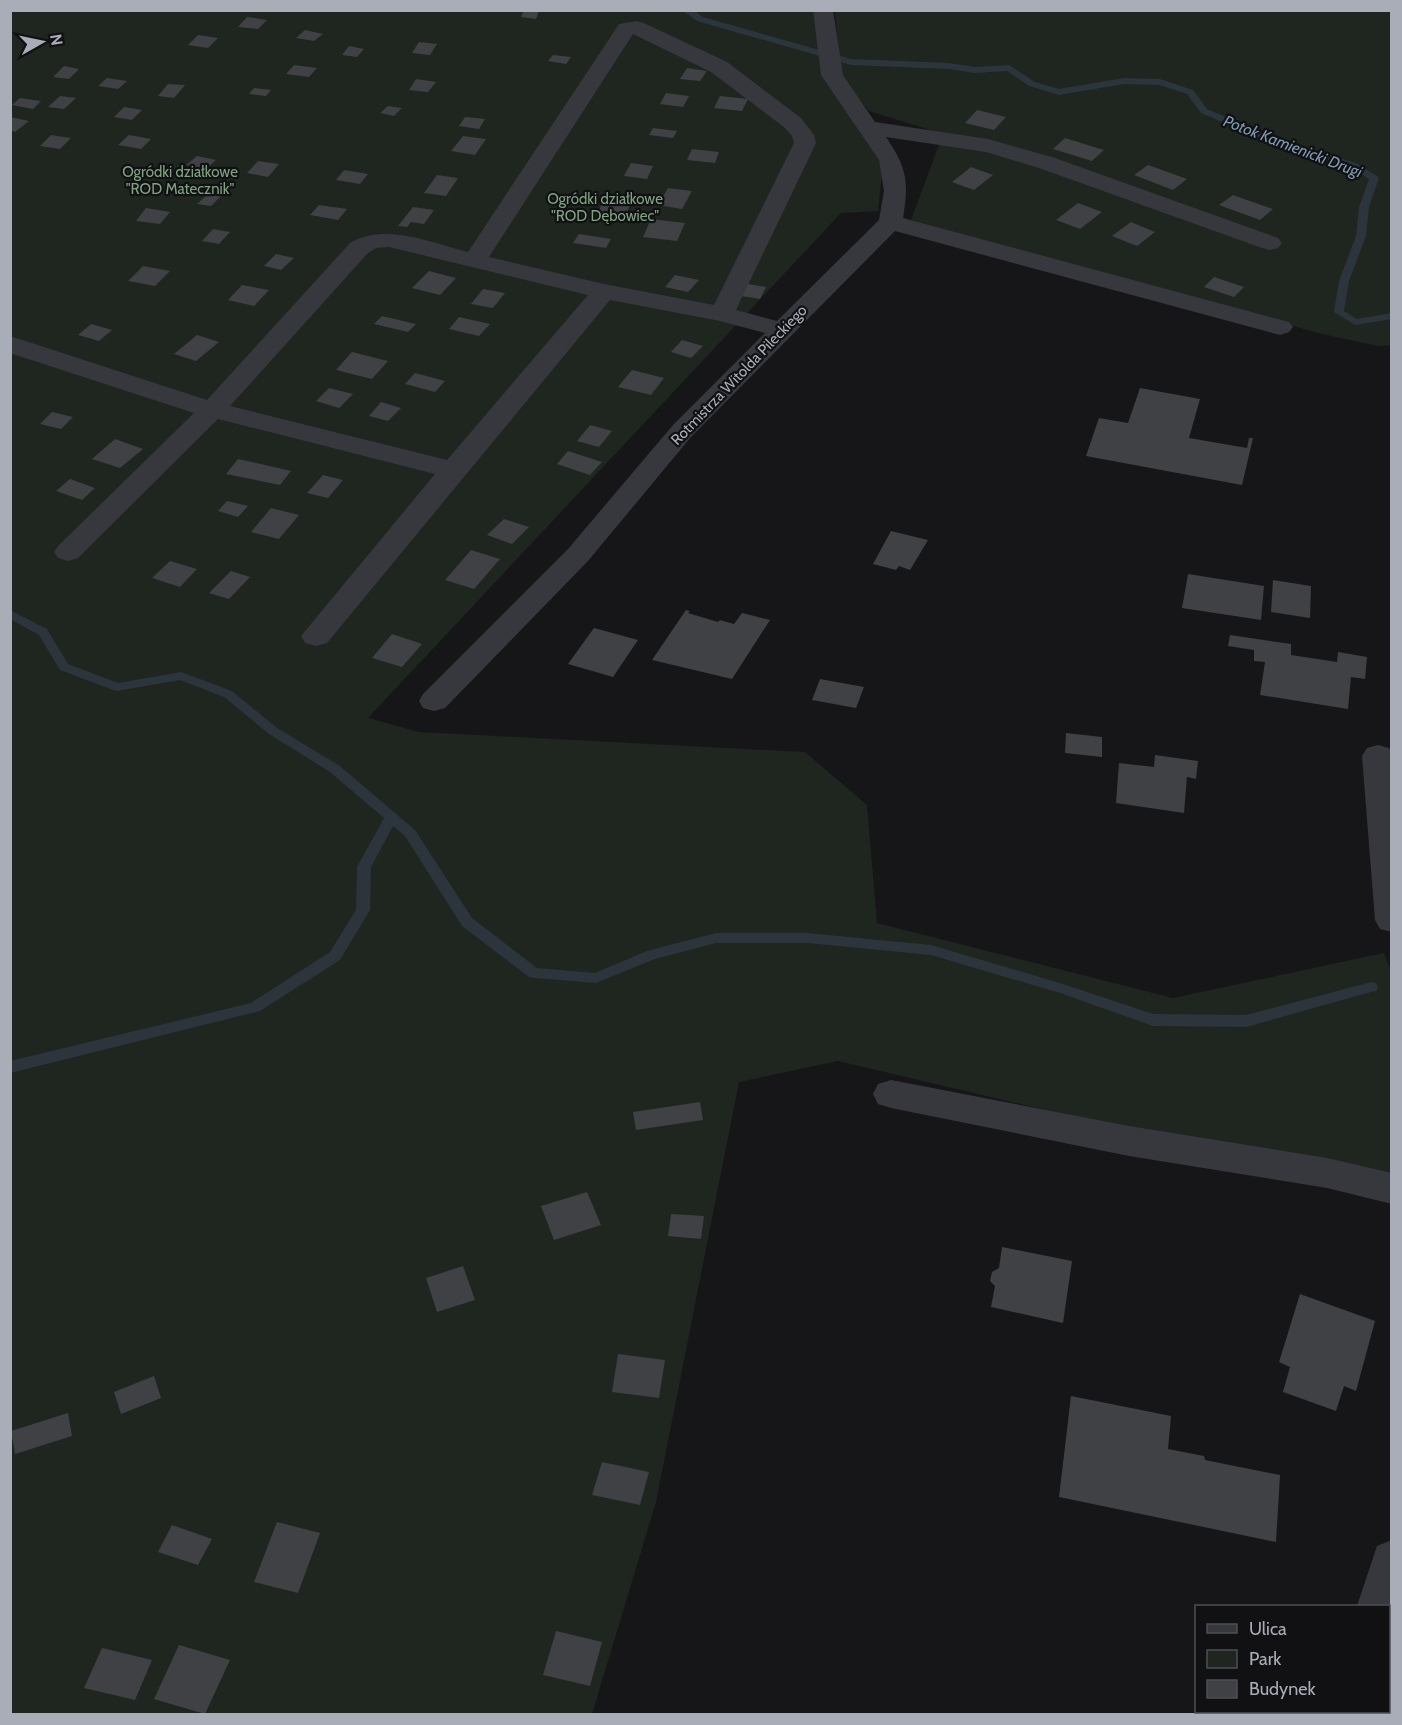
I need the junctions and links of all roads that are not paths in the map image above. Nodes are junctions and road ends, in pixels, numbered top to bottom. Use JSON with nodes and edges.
{"nodes":[{"id":1,"x":823,"y":10,"type":"edge"},
{"id":2,"x":869,"y":128,"type":"junction"},
{"id":3,"x":890,"y":222,"type":"junction"},
{"id":4,"x":1270,"y":243,"type":"dead end"},
{"id":5,"x":475,"y":260,"type":"junction"},
{"id":6,"x":604,"y":291,"type":"junction"},
{"id":7,"x":723,"y":314,"type":"junction"},
{"id":8,"x":1280,"y":327,"type":"dead end"},
{"id":9,"x":783,"y":330,"type":"junction"},
{"id":10,"x":10,"y":344,"type":"edge"},
{"id":11,"x":212,"y":410,"type":"junction"},
{"id":12,"x":453,"y":470,"type":"junction"},
{"id":13,"x":68,"y":552,"type":"dead end"},
{"id":14,"x":316,"y":636,"type":"dead end"},
{"id":15,"x":434,"y":701,"type":"dead end"},
{"id":16,"x":1378,"y":756,"type":"dead end"},
{"id":17,"x":1392,"y":920,"type":"edge"},
{"id":18,"x":891,"y":1094,"type":"dead end"},
{"id":19,"x":1392,"y":1189,"type":"edge"},
{"id":20,"x":1392,"y":1560,"type":"edge"},
{"id":21,"x":1379,"y":1605,"type":"edge"}],
"edges":[{"from":1,"to":2,"type":"street"},
{"from":2,"to":3,"type":"street"},
{"from":2,"to":4,"type":"street"},
{"from":3,"to":8,"type":"street"},
{"from":3,"to":9,"type":"street","name":"Rotmistrza Witolda Pileckiego"},
{"from":5,"to":6,"type":"street"},
{"from":5,"to":7,"type":"street"},
{"from":5,"to":11,"type":"street"},
{"from":6,"to":7,"type":"street"},
{"from":6,"to":12,"type":"street"},
{"from":7,"to":9,"type":"street"},
{"from":9,"to":15,"type":"street","name":"Rotmistrza Witolda Pileckiego"},
{"from":10,"to":11,"type":"street"},
{"from":11,"to":12,"type":"street"},
{"from":11,"to":13,"type":"street"},
{"from":12,"to":14,"type":"street"},
{"from":16,"to":17,"type":"street"},
{"from":18,"to":19,"type":"street"},
{"from":20,"to":21,"type":"street"}]}
